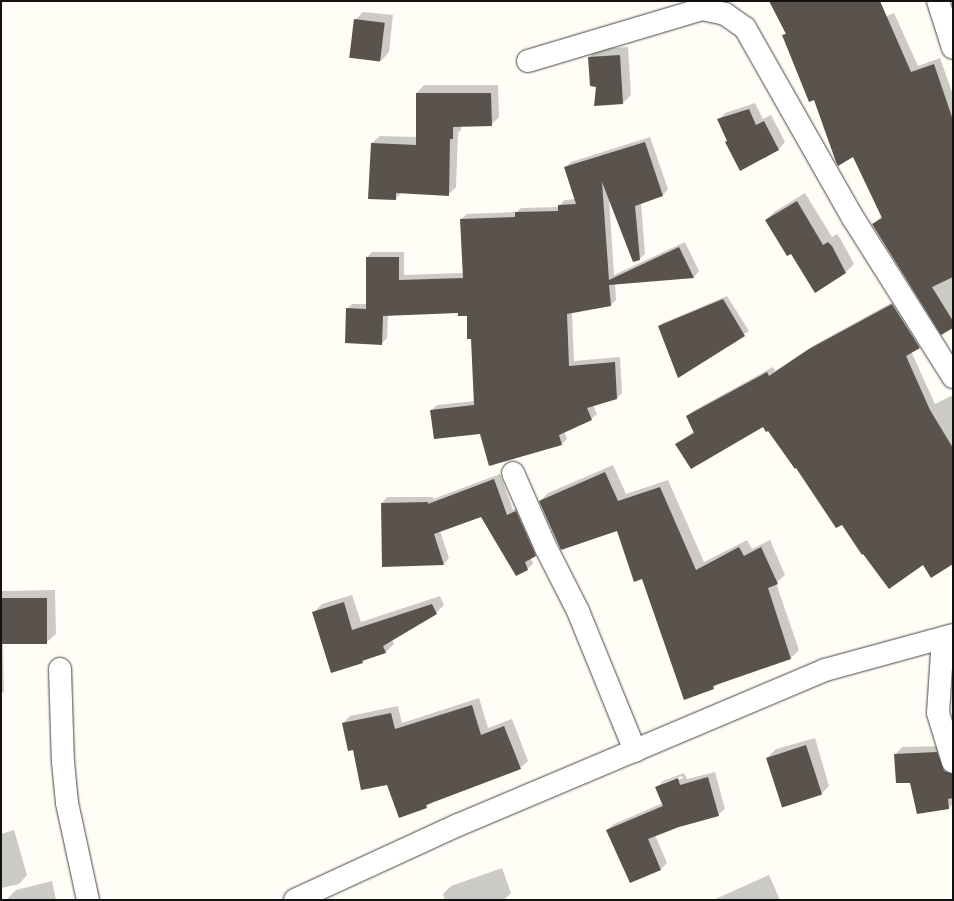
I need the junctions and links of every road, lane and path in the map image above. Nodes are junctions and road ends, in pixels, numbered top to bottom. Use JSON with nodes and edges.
{"nodes":[{"id":1,"x":938,"y":1,"type":"edge"},
{"id":2,"x":953,"y":48,"type":"edge"},
{"id":3,"x":528,"y":61,"type":"dead end"},
{"id":4,"x":953,"y":377,"type":"edge"},
{"id":5,"x":513,"y":472,"type":"dead end"},
{"id":6,"x":948,"y":636,"type":"edge"},
{"id":7,"x":60,"y":669,"type":"dead end"},
{"id":8,"x":635,"y":750,"type":"junction"},
{"id":9,"x":953,"y":762,"type":"edge"},
{"id":10,"x":88,"y":900,"type":"edge"},
{"id":11,"x":295,"y":900,"type":"edge"}],
"edges":[{"from":1,"to":2,"type":"street"},
{"from":3,"to":4,"type":"street"},
{"from":5,"to":8,"type":"street"},
{"from":6,"to":8,"type":"street"},
{"from":6,"to":9,"type":"street"},
{"from":7,"to":10,"type":"street"},
{"from":8,"to":11,"type":"street"}]}
